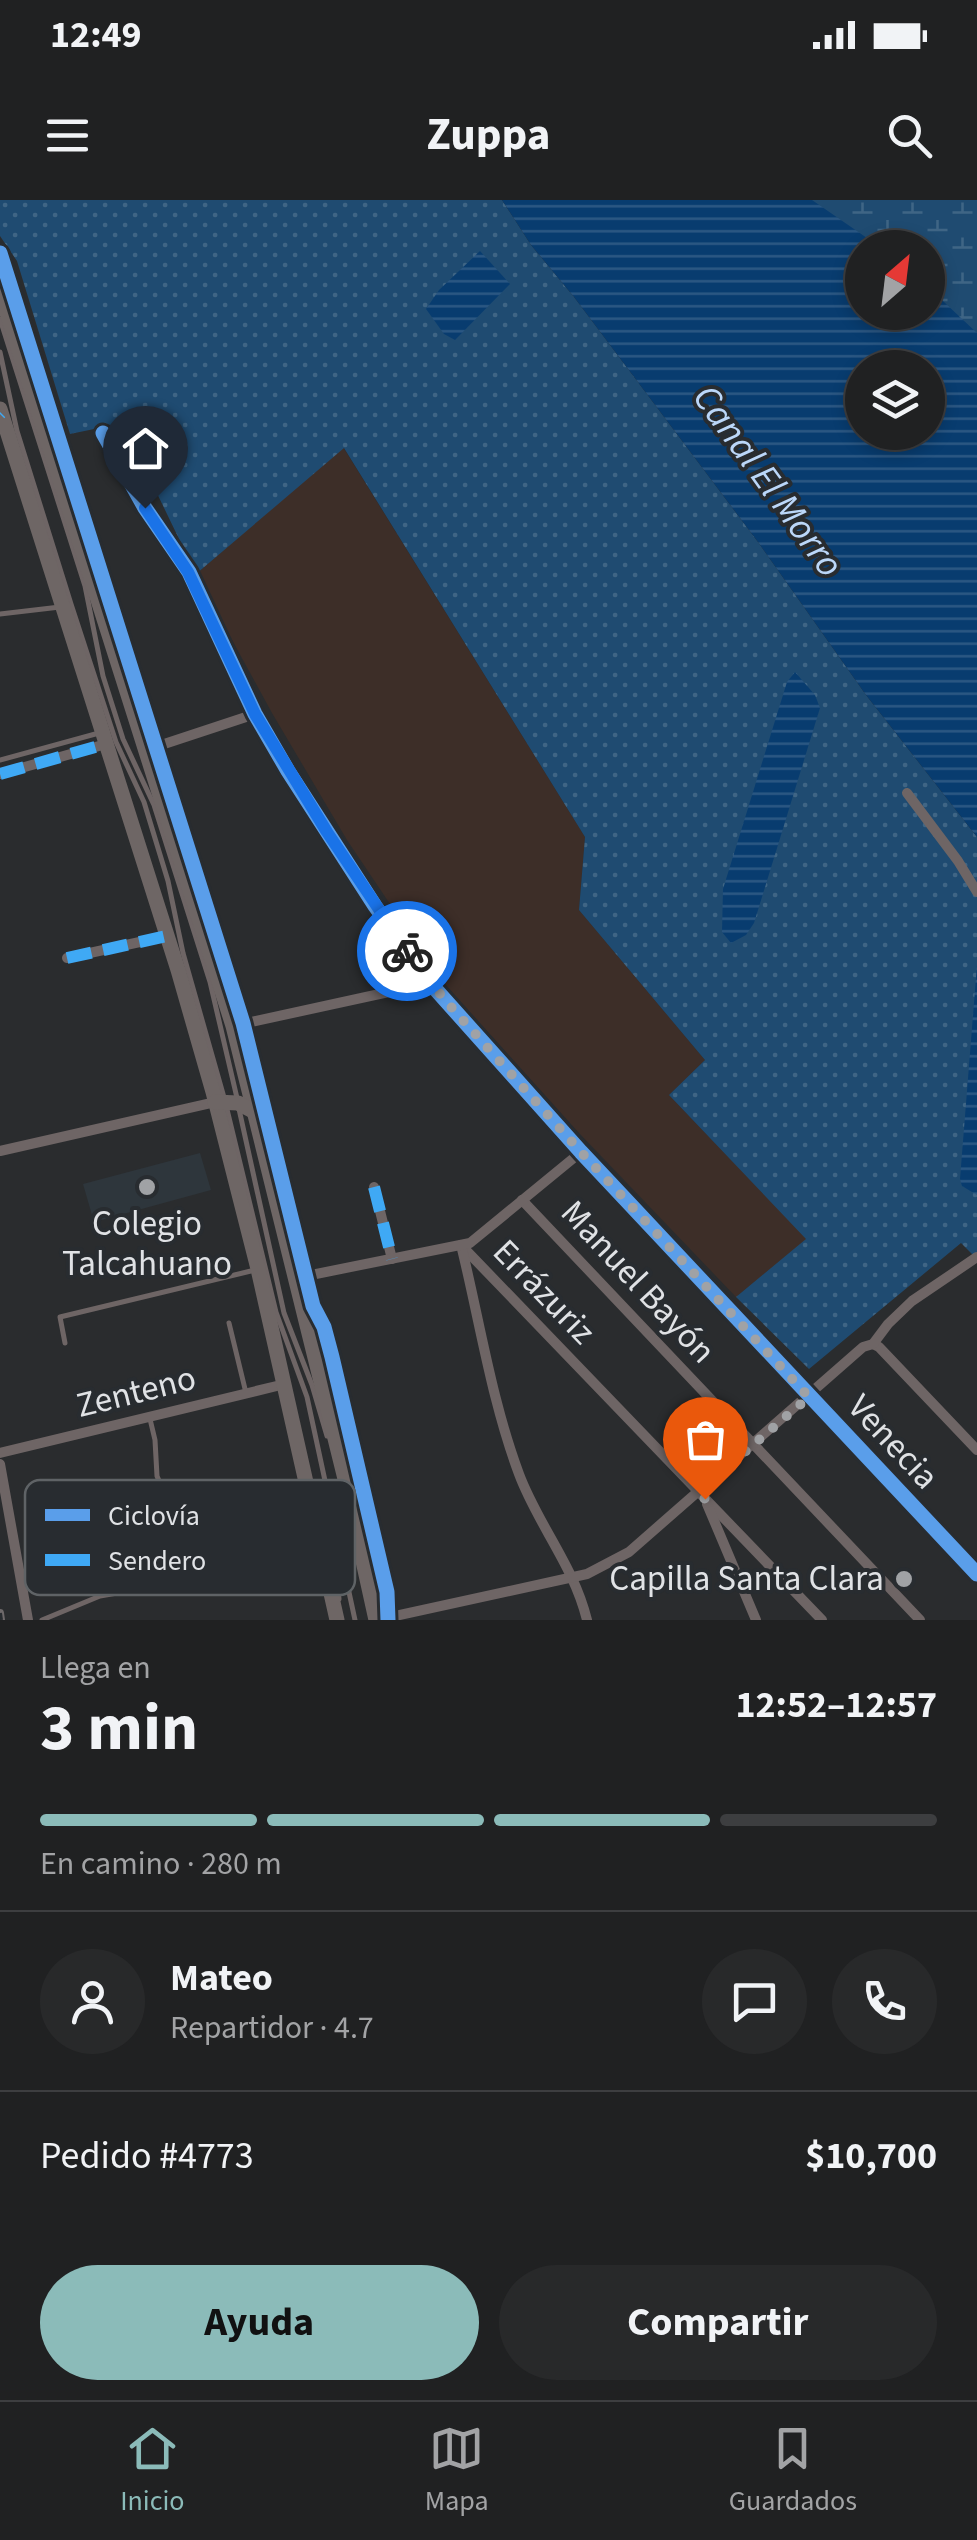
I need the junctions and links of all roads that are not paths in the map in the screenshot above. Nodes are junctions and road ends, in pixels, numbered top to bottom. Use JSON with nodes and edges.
{"nodes":[{"id":1,"x":0,"y":291,"type":"edge"},
{"id":2,"x":0,"y":319,"type":"edge"},
{"id":3,"x":0,"y":352,"type":"edge"},
{"id":4,"x":0,"y":412,"type":"edge"},
{"id":5,"x":103,"y":433,"type":"dead end"},
{"id":6,"x":62,"y":606,"type":"junction"},
{"id":7,"x":0,"y":614,"type":"edge"},
{"id":8,"x":255,"y":714,"type":"junction"},
{"id":9,"x":104,"y":738,"type":"junction"},
{"id":10,"x":146,"y":750,"type":"junction"},
{"id":11,"x":0,"y":760,"type":"edge"},
{"id":12,"x":0,"y":774,"type":"edge"},
{"id":13,"x":907,"y":793,"type":"dead end"},
{"id":14,"x":977,"y":892,"type":"edge"},
{"id":15,"x":167,"y":936,"type":"junction"},
{"id":16,"x":67,"y":958,"type":"dead end"},
{"id":17,"x":430,"y":983,"type":"junction"},
{"id":18,"x":233,"y":1026,"type":"junction"},
{"id":19,"x":226,"y":1102,"type":"junction"},
{"id":20,"x":254,"y":1112,"type":"junction"},
{"id":21,"x":0,"y":1151,"type":"edge"},
{"id":22,"x":581,"y":1152,"type":"junction"},
{"id":23,"x":374,"y":1187,"type":"dead end"},
{"id":24,"x":522,"y":1200,"type":"junction"},
{"id":25,"x":461,"y":1246,"type":"junction"},
{"id":26,"x":977,"y":1257,"type":"edge"},
{"id":27,"x":392,"y":1259,"type":"junction"},
{"id":28,"x":258,"y":1269,"type":"junction"},
{"id":29,"x":296,"y":1278,"type":"junction"},
{"id":30,"x":229,"y":1324,"type":"dead end"},
{"id":31,"x":65,"y":1343,"type":"dead end"},
{"id":32,"x":872,"y":1344,"type":"junction"},
{"id":33,"x":285,"y":1384,"type":"junction"},
{"id":34,"x":246,"y":1393,"type":"junction"},
{"id":35,"x":809,"y":1397,"type":"junction"},
{"id":36,"x":149,"y":1416,"type":"junction"},
{"id":37,"x":753,"y":1445,"type":"junction"},
{"id":38,"x":977,"y":1450,"type":"edge"},
{"id":39,"x":0,"y":1453,"type":"edge"},
{"id":40,"x":0,"y":1464,"type":"edge"},
{"id":41,"x":344,"y":1475,"type":"junction"},
{"id":42,"x":158,"y":1480,"type":"edge"},
{"id":43,"x":307,"y":1480,"type":"edge"},
{"id":44,"x":324,"y":1480,"type":"edge"},
{"id":45,"x":345,"y":1480,"type":"edge"},
{"id":46,"x":702,"y":1495,"type":"junction"},
{"id":47,"x":355,"y":1523,"type":"edge"},
{"id":48,"x":977,"y":1574,"type":"edge"},
{"id":49,"x":574,"y":1577,"type":"junction"},
{"id":50,"x":106,"y":1595,"type":"edge"},
{"id":51,"x":332,"y":1595,"type":"edge"},
{"id":52,"x":336,"y":1595,"type":"edge"},
{"id":53,"x":350,"y":1595,"type":"edge"},
{"id":54,"x":28,"y":1620,"type":"edge"},
{"id":55,"x":42,"y":1620,"type":"edge"},
{"id":56,"x":338,"y":1620,"type":"edge"},
{"id":57,"x":356,"y":1620,"type":"edge"},
{"id":58,"x":377,"y":1620,"type":"edge"},
{"id":59,"x":586,"y":1620,"type":"edge"},
{"id":60,"x":756,"y":1620,"type":"edge"},
{"id":61,"x":822,"y":1620,"type":"edge"},
{"id":62,"x":920,"y":1620,"type":"edge"}],
"edges":[{"from":1,"to":10,"type":"main road"},
{"from":2,"to":19,"type":"lane"},
{"from":3,"to":19,"type":"lane"},
{"from":4,"to":6,"type":"main road"},
{"from":5,"to":8,"type":"street","name":"Venecia"},
{"from":6,"to":7,"type":"lane"},
{"from":6,"to":9,"type":"main road"},
{"from":8,"to":10,"type":"street"},
{"from":8,"to":17,"type":"street","name":"Venecia"},
{"from":9,"to":11,"type":"lane"},
{"from":9,"to":12,"type":"street"},
{"from":9,"to":15,"type":"main road"},
{"from":10,"to":18,"type":"main road"},
{"from":13,"to":14,"type":"street"},
{"from":15,"to":16,"type":"street"},
{"from":15,"to":19,"type":"main road"},
{"from":17,"to":18,"type":"street"},
{"from":17,"to":22,"type":"street","name":"Venecia"},
{"from":18,"to":20,"type":"main road"},
{"from":19,"to":20,"type":"main road"},
{"from":19,"to":21,"type":"street"},
{"from":19,"to":28,"type":"main road"},
{"from":19,"to":41,"type":"lane"},
{"from":19,"to":44,"type":"lane"},
{"from":20,"to":29,"type":"main road"},
{"from":22,"to":24,"type":"street"},
{"from":22,"to":35,"type":"street","name":"Venecia"},
{"from":23,"to":27,"type":"street"},
{"from":24,"to":25,"type":"street"},
{"from":24,"to":37,"type":"street","name":"Manuel Bayón"},
{"from":25,"to":27,"type":"street"},
{"from":25,"to":46,"type":"street","name":"Errázuriz"},
{"from":25,"to":49,"type":"street","name":"Errázuriz"},
{"from":26,"to":32,"type":"street"},
{"from":27,"to":29,"type":"street"},
{"from":28,"to":31,"type":"lane"},
{"from":28,"to":33,"type":"main road"},
{"from":29,"to":41,"type":"main road"},
{"from":30,"to":34,"type":"lane"},
{"from":32,"to":35,"type":"street"},
{"from":32,"to":38,"type":"street"},
{"from":33,"to":34,"type":"street","name":"Zenteno"},
{"from":33,"to":43,"type":"main road"},
{"from":34,"to":36,"type":"street","name":"Zenteno"},
{"from":35,"to":37,"type":"street"},
{"from":35,"to":48,"type":"street","name":"Venecia"},
{"from":36,"to":39,"type":"street","name":"Zenteno"},
{"from":36,"to":42,"type":"lane"},
{"from":37,"to":46,"type":"street"},
{"from":37,"to":62,"type":"street","name":"Manuel Bayón"},
{"from":40,"to":54,"type":"street"},
{"from":41,"to":45,"type":"main road"},
{"from":46,"to":49,"type":"street"},
{"from":46,"to":60,"type":"street"},
{"from":46,"to":61,"type":"street","name":"Errázuriz"},
{"from":47,"to":58,"type":"main road"},
{"from":49,"to":58,"type":"street"},
{"from":49,"to":59,"type":"street","name":"Errázuriz"},
{"from":50,"to":55,"type":"lane"},
{"from":51,"to":56,"type":"main road"},
{"from":52,"to":56,"type":"lane"},
{"from":53,"to":57,"type":"lane"}]}
